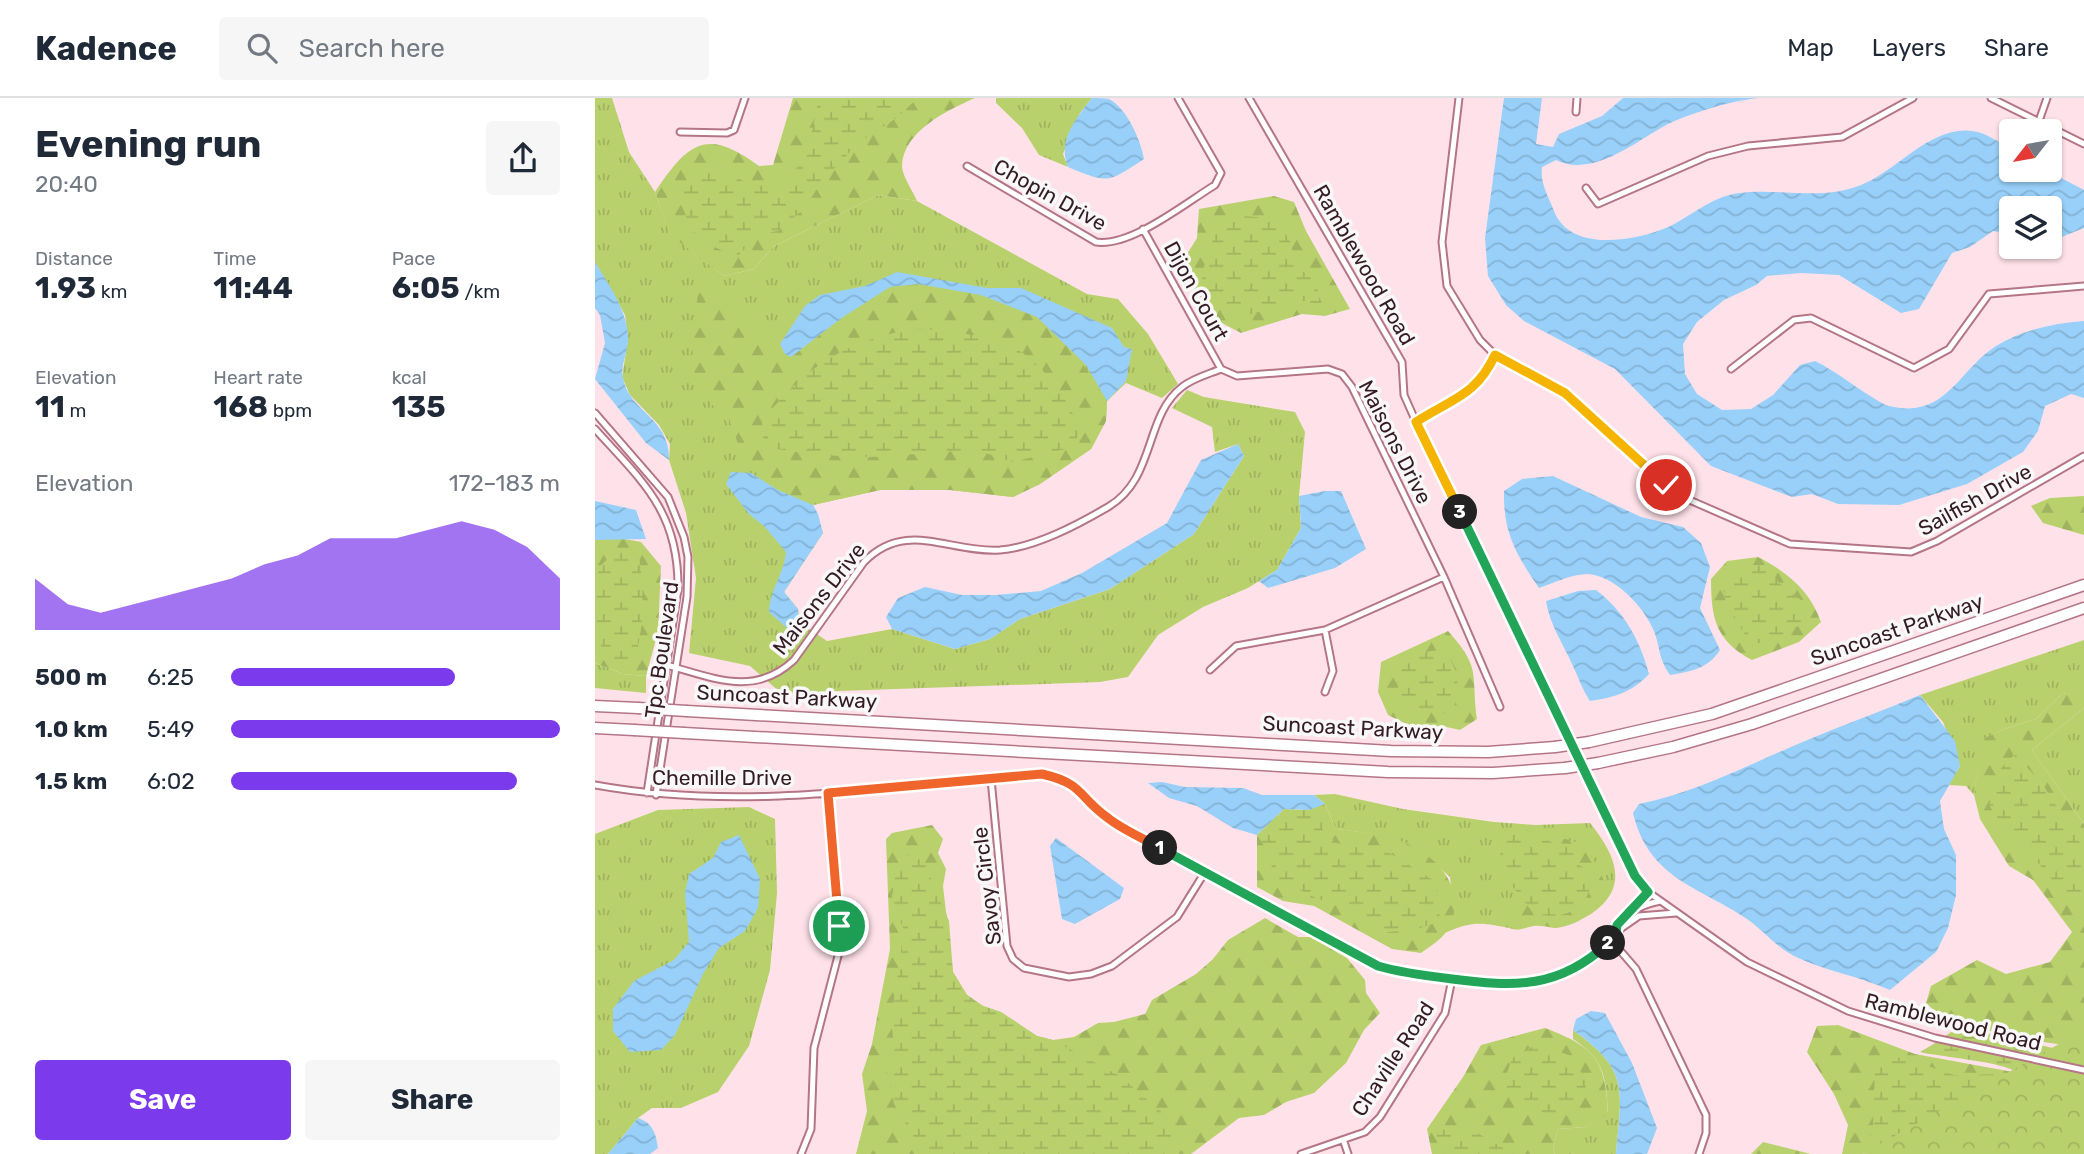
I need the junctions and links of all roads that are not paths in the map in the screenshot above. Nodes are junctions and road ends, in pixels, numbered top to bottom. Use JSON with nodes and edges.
{"nodes":[{"id":1,"x":745,"y":98,"type":"edge"},
{"id":2,"x":1178,"y":98,"type":"edge"},
{"id":3,"x":1249,"y":98,"type":"edge"},
{"id":4,"x":1459,"y":98,"type":"edge"},
{"id":5,"x":1577,"y":98,"type":"edge"},
{"id":6,"x":1913,"y":98,"type":"edge"},
{"id":7,"x":1991,"y":98,"type":"edge"},
{"id":8,"x":2047,"y":98,"type":"edge"},
{"id":9,"x":1576,"y":111,"type":"dead end"},
{"id":10,"x":2035,"y":119,"type":"edge"},
{"id":11,"x":2040,"y":119,"type":"edge"},
{"id":12,"x":680,"y":132,"type":"dead end"},
{"id":13,"x":2062,"y":133,"type":"edge"},
{"id":14,"x":2084,"y":144,"type":"edge"},
{"id":15,"x":967,"y":166,"type":"dead end"},
{"id":16,"x":1586,"y":188,"type":"dead end"},
{"id":17,"x":1143,"y":229,"type":"junction"},
{"id":18,"x":2084,"y":286,"type":"edge"},
{"id":19,"x":1495,"y":355,"type":"junction"},
{"id":20,"x":1221,"y":369,"type":"junction"},
{"id":21,"x":1731,"y":369,"type":"dead end"},
{"id":22,"x":595,"y":413,"type":"edge"},
{"id":23,"x":1416,"y":422,"type":"junction"},
{"id":24,"x":595,"y":429,"type":"edge"},
{"id":25,"x":2084,"y":456,"type":"edge"},
{"id":26,"x":1444,"y":577,"type":"junction"},
{"id":27,"x":2084,"y":585,"type":"edge"},
{"id":28,"x":2084,"y":608,"type":"edge"},
{"id":29,"x":1325,"y":630,"type":"junction"},
{"id":30,"x":666,"y":665,"type":"junction"},
{"id":31,"x":676,"y":667,"type":"junction"},
{"id":32,"x":1210,"y":670,"type":"dead end"},
{"id":33,"x":1325,"y":692,"type":"dead end"},
{"id":34,"x":595,"y":706,"type":"edge"},
{"id":35,"x":1500,"y":707,"type":"dead end"},
{"id":36,"x":595,"y":728,"type":"edge"},
{"id":37,"x":991,"y":779,"type":"junction"},
{"id":38,"x":595,"y":785,"type":"edge"},
{"id":39,"x":646,"y":793,"type":"junction"},
{"id":40,"x":828,"y":793,"type":"junction"},
{"id":41,"x":656,"y":795,"type":"junction"},
{"id":42,"x":1205,"y":872,"type":"junction"},
{"id":43,"x":1648,"y":892,"type":"junction"},
{"id":44,"x":1660,"y":901,"type":"junction"},
{"id":45,"x":1634,"y":909,"type":"junction"},
{"id":46,"x":1676,"y":913,"type":"junction"},
{"id":47,"x":1639,"y":916,"type":"junction"},
{"id":48,"x":1616,"y":932,"type":"junction"},
{"id":49,"x":1611,"y":940,"type":"junction"},
{"id":50,"x":1452,"y":979,"type":"junction"},
{"id":51,"x":2084,"y":1070,"type":"edge"},
{"id":52,"x":1344,"y":1142,"type":"junction"},
{"id":53,"x":801,"y":1154,"type":"edge"},
{"id":54,"x":1301,"y":1154,"type":"edge"},
{"id":55,"x":1348,"y":1154,"type":"edge"},
{"id":56,"x":1699,"y":1154,"type":"edge"}],
"edges":[{"from":1,"to":12,"type":"street"},
{"from":2,"to":17,"type":"street","name":"Chopin Drive"},
{"from":3,"to":23,"type":"street","name":"Ramblewood Road"},
{"from":4,"to":19,"type":"street","name":"Sailfish Drive"},
{"from":5,"to":9,"type":"street"},
{"from":6,"to":16,"type":"street"},
{"from":7,"to":10,"type":"street"},
{"from":8,"to":11,"type":"street"},
{"from":13,"to":14,"type":"street"},
{"from":15,"to":17,"type":"street","name":"Chopin Drive"},
{"from":17,"to":20,"type":"street","name":"Dijon Court"},
{"from":18,"to":21,"type":"street"},
{"from":19,"to":23,"type":"street"},
{"from":19,"to":25,"type":"street","name":"Sailfish Drive"},
{"from":20,"to":26,"type":"street","name":"Maisons Drive"},
{"from":20,"to":31,"type":"street","name":"Maisons Drive"},
{"from":22,"to":31,"type":"street","name":"Tpc Boulevard"},
{"from":23,"to":43,"type":"street","name":"Ramblewood Road"},
{"from":24,"to":30,"type":"street","name":"Tpc Boulevard"},
{"from":26,"to":29,"type":"street"},
{"from":26,"to":35,"type":"street","name":"Maisons Drive"},
{"from":27,"to":34,"type":"highway","name":"Suncoast Parkway","bridge":true},
{"from":28,"to":36,"type":"highway","name":"Suncoast Parkway","bridge":true},
{"from":29,"to":32,"type":"street"},
{"from":29,"to":33,"type":"street"},
{"from":30,"to":31,"type":"street","name":"Maisons Drive"},
{"from":30,"to":39,"type":"street","name":"Tpc Boulevard"},
{"from":31,"to":41,"type":"street","name":"Tpc Boulevard"},
{"from":37,"to":40,"type":"street","name":"Chemille Drive"},
{"from":37,"to":42,"type":"street","name":"Chemille Drive"},
{"from":37,"to":42,"type":"street","name":"Savoy Circle"},
{"from":38,"to":39,"type":"street","name":"Chemille Drive"},
{"from":39,"to":41,"type":"street","name":"Chemille Drive"},
{"from":40,"to":41,"type":"street","name":"Chemille Drive"},
{"from":40,"to":53,"type":"street"},
{"from":42,"to":50,"type":"street","name":"Chemille Drive"},
{"from":43,"to":44,"type":"street","name":"Ramblewood Road"},
{"from":43,"to":45,"type":"street","name":"Chemille Drive"},
{"from":44,"to":45,"type":"street"},
{"from":44,"to":46,"type":"street","name":"Ramblewood Road"},
{"from":45,"to":47,"type":"street"},
{"from":45,"to":48,"type":"street","name":"Chemille Drive"},
{"from":46,"to":47,"type":"street"},
{"from":46,"to":51,"type":"street","name":"Ramblewood Road"},
{"from":47,"to":48,"type":"street","name":"Chemille Drive"},
{"from":48,"to":49,"type":"street","name":"Chemille Drive"},
{"from":49,"to":50,"type":"street","name":"Chemille Drive"},
{"from":49,"to":56,"type":"street"},
{"from":50,"to":52,"type":"street","name":"Chaville Road"},
{"from":52,"to":54,"type":"street","name":"Chaville Road"},
{"from":52,"to":55,"type":"street"}]}
